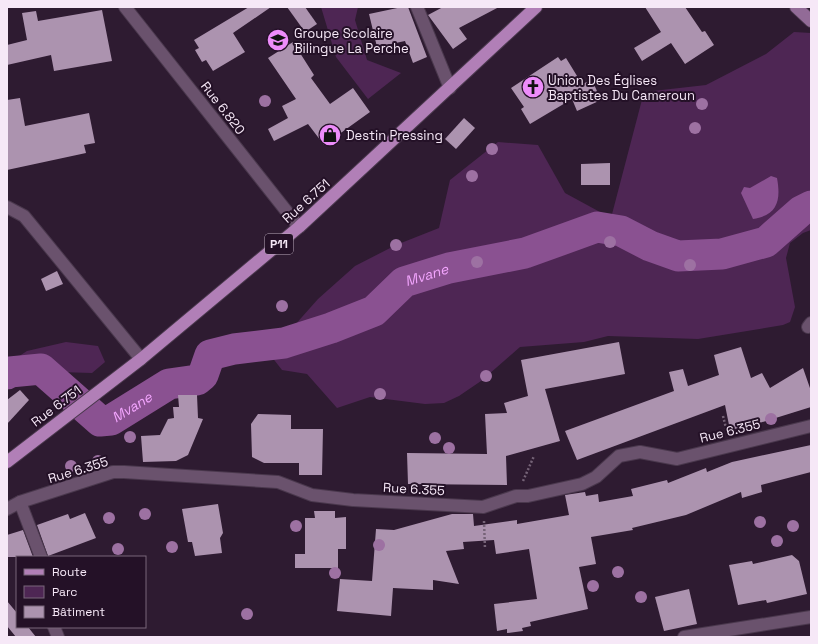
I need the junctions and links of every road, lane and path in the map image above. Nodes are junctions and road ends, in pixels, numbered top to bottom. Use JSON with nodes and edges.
{"nodes":[{"id":1,"x":125,"y":7,"type":"edge"},
{"id":2,"x":417,"y":7,"type":"edge"},
{"id":3,"x":536,"y":7,"type":"edge"},
{"id":4,"x":796,"y":7,"type":"edge"},
{"id":5,"x":811,"y":21,"type":"edge"},
{"id":6,"x":450,"y":88,"type":"junction"},
{"id":7,"x":7,"y":207,"type":"edge"},
{"id":8,"x":299,"y":227,"type":"junction"},
{"id":9,"x":141,"y":359,"type":"junction"},
{"id":10,"x":811,"y":426,"type":"edge"},
{"id":11,"x":534,"y":456,"type":"dead end"},
{"id":12,"x":7,"y":462,"type":"edge"},
{"id":13,"x":516,"y":496,"type":"junction"},
{"id":14,"x":20,"y":502,"type":"junction"},
{"id":15,"x":483,"y":507,"type":"junction"},
{"id":16,"x":7,"y":509,"type":"edge"},
{"id":17,"x":485,"y":549,"type":"dead end"},
{"id":18,"x":41,"y":556,"type":"edge"},
{"id":19,"x":811,"y":617,"type":"edge"},
{"id":20,"x":684,"y":637,"type":"edge"}],
"edges":[{"from":1,"to":8,"type":"street","name":"Rue 6.820"},
{"from":2,"to":6,"type":"street"},
{"from":3,"to":6,"type":"main road","name":"Rue 6.751","number":"P11"},
{"from":4,"to":5,"type":"street"},
{"from":6,"to":8,"type":"main road","name":"Rue 6.751","number":"P11"},
{"from":7,"to":9,"type":"street"},
{"from":8,"to":9,"type":"main road","name":"Rue 6.751","number":"P11"},
{"from":9,"to":12,"type":"main road","name":"Rue 6.751","number":"P11"},
{"from":10,"to":13,"type":"street","name":"Rue 6.355"},
{"from":11,"to":13,"type":"path"},
{"from":13,"to":15,"type":"street","name":"Rue 6.355"},
{"from":14,"to":15,"type":"street","name":"Rue 6.355"},
{"from":14,"to":16,"type":"street","name":"Rue 6.355"},
{"from":14,"to":18,"type":"street"},
{"from":15,"to":17,"type":"path"},
{"from":19,"to":20,"type":"street"}]}
